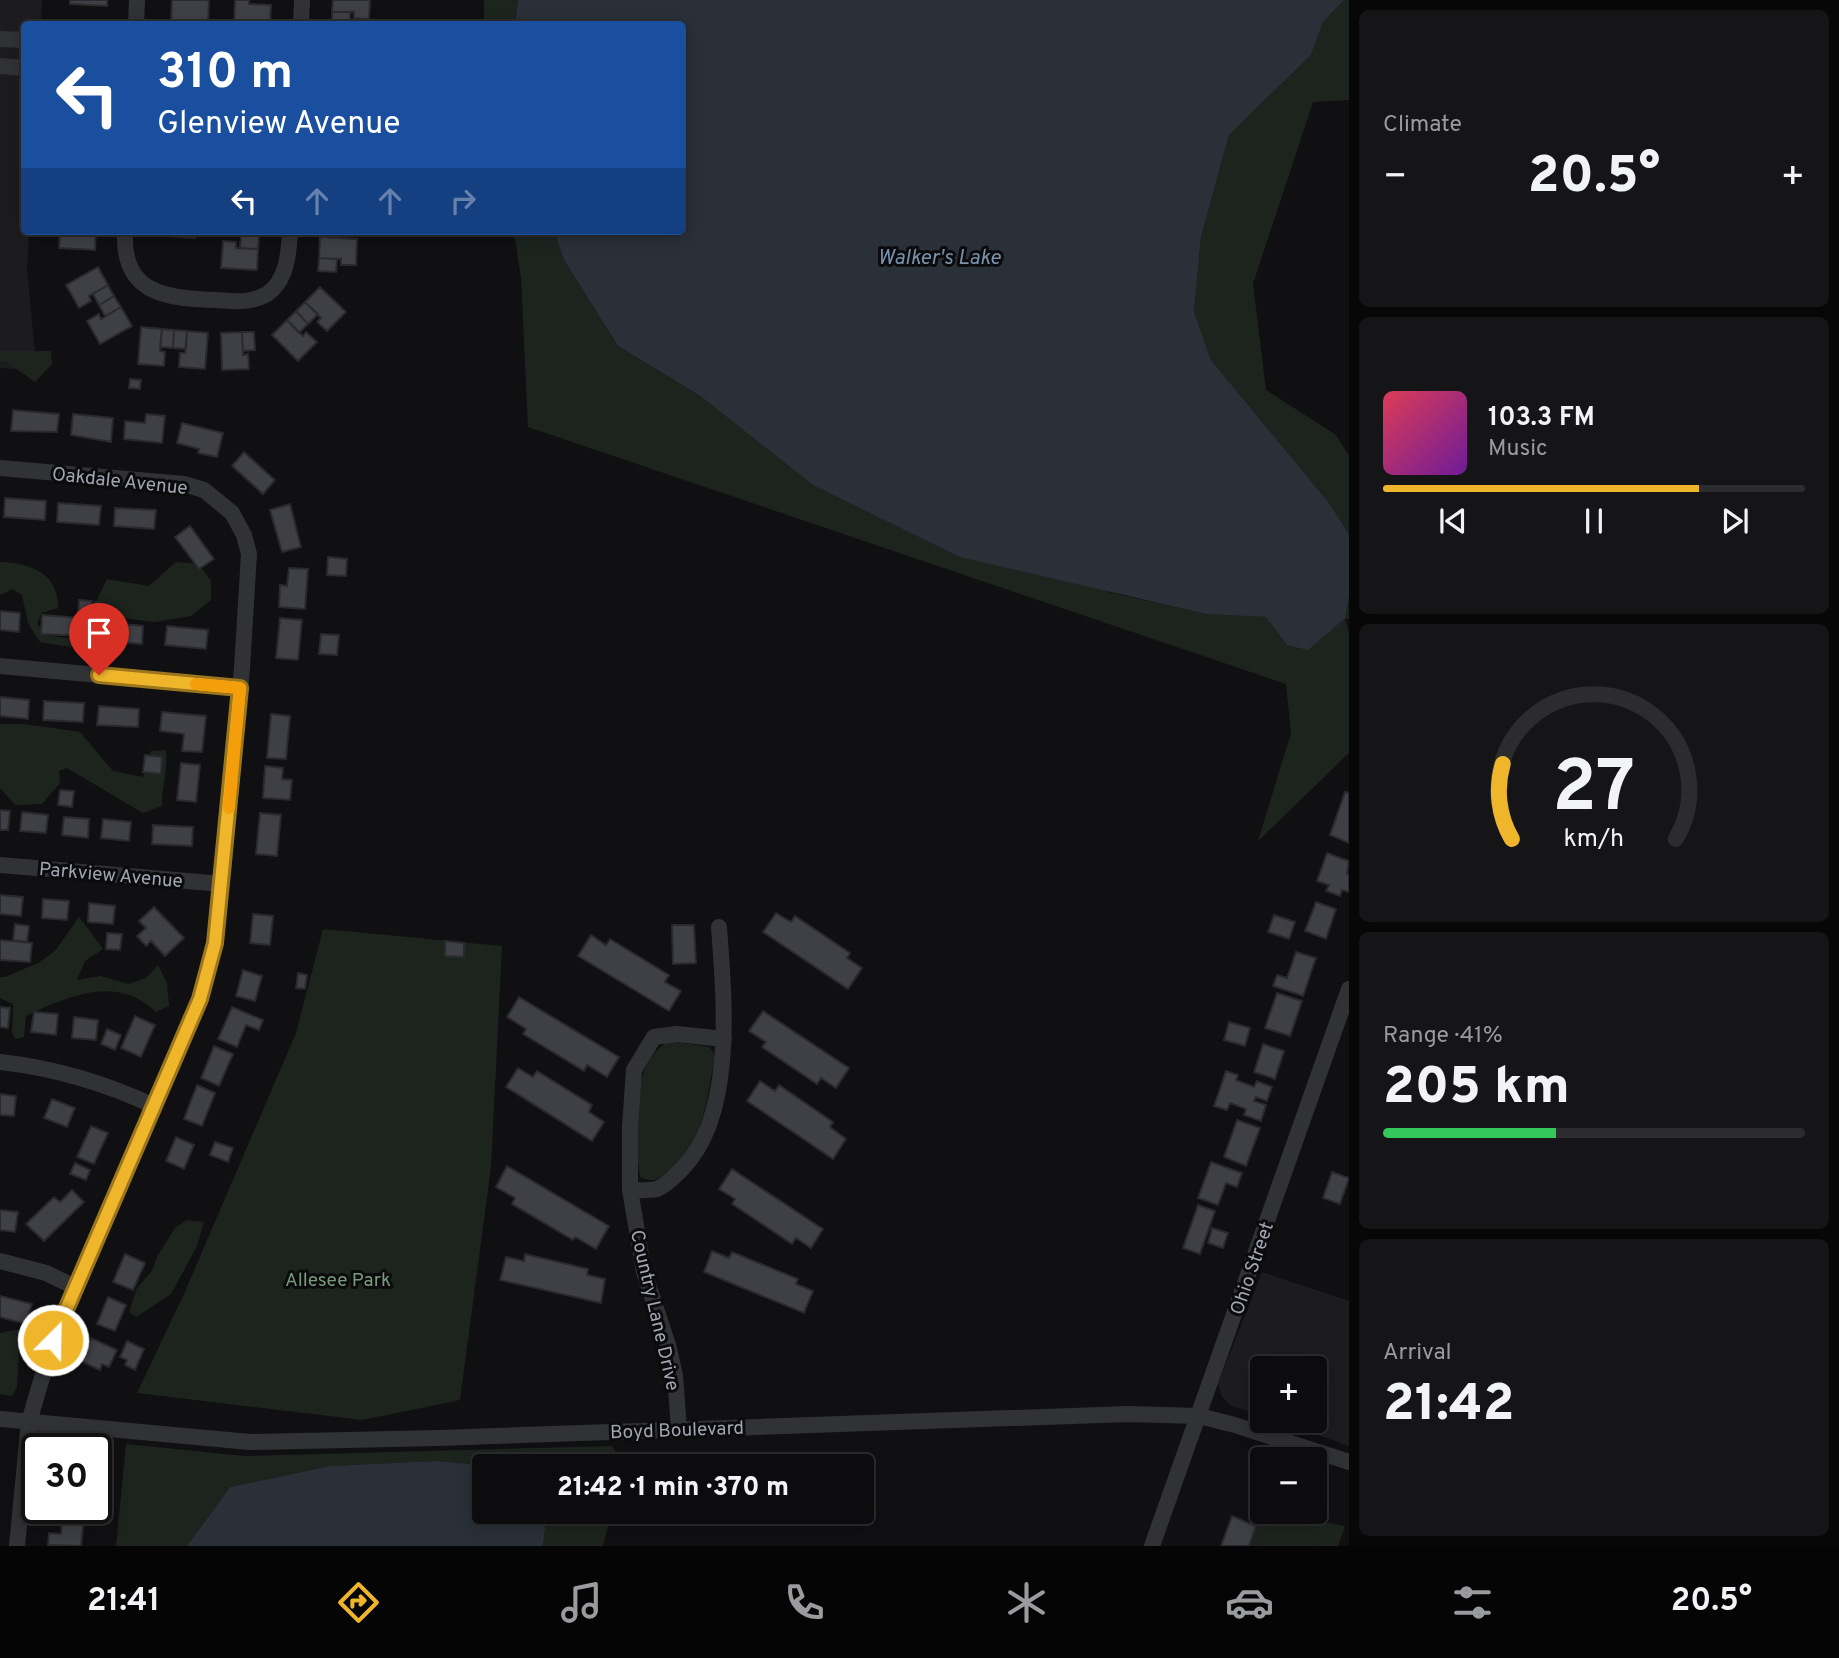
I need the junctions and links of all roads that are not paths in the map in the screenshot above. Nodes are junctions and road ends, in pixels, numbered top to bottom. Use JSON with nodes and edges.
{"nodes":[{"id":1,"x":137,"y":0,"type":"edge"},
{"id":2,"x":302,"y":0,"type":"edge"},
{"id":3,"x":136,"y":21,"type":"edge"},
{"id":4,"x":301,"y":21,"type":"edge"},
{"id":5,"x":0,"y":39,"type":"edge"},
{"id":6,"x":21,"y":40,"type":"edge"},
{"id":7,"x":0,"y":66,"type":"edge"},
{"id":8,"x":21,"y":68,"type":"edge"},
{"id":9,"x":125,"y":235,"type":"edge"},
{"id":10,"x":289,"y":235,"type":"edge"},
{"id":11,"x":0,"y":468,"type":"edge"},
{"id":12,"x":0,"y":666,"type":"edge"},
{"id":13,"x":240,"y":688,"type":"junction"},
{"id":14,"x":0,"y":865,"type":"edge"},
{"id":15,"x":222,"y":884,"type":"junction"},
{"id":16,"x":719,"y":928,"type":"dead end"},
{"id":17,"x":1349,"y":989,"type":"edge"},
{"id":18,"x":724,"y":1039,"type":"junction"},
{"id":19,"x":0,"y":1062,"type":"edge"},
{"id":20,"x":153,"y":1106,"type":"junction"},
{"id":21,"x":630,"y":1190,"type":"junction"},
{"id":22,"x":0,"y":1261,"type":"edge"},
{"id":23,"x":75,"y":1287,"type":"junction"},
{"id":24,"x":1199,"y":1416,"type":"junction"},
{"id":25,"x":0,"y":1419,"type":"edge"},
{"id":26,"x":29,"y":1422,"type":"junction"},
{"id":27,"x":680,"y":1429,"type":"junction"},
{"id":28,"x":1349,"y":1462,"type":"edge"},
{"id":29,"x":17,"y":1546,"type":"edge"},
{"id":30,"x":1152,"y":1546,"type":"edge"}],
"edges":[{"from":1,"to":3,"type":"street"},
{"from":2,"to":4,"type":"street"},
{"from":5,"to":6,"type":"street"},
{"from":7,"to":8,"type":"street"},
{"from":9,"to":10,"type":"street"},
{"from":11,"to":13,"type":"street","name":"Oakdale Avenue"},
{"from":12,"to":13,"type":"street"},
{"from":13,"to":15,"type":"street"},
{"from":14,"to":15,"type":"street","name":"Parkview Avenue"},
{"from":15,"to":20,"type":"street"},
{"from":16,"to":18,"type":"street"},
{"from":17,"to":24,"type":"street","name":"Ohio Street"},
{"from":18,"to":21,"type":"street"},
{"from":18,"to":21,"type":"street","name":"Country Lane Drive"},
{"from":19,"to":20,"type":"street"},
{"from":20,"to":23,"type":"street"},
{"from":21,"to":27,"type":"street","name":"Country Lane Drive"},
{"from":22,"to":23,"type":"street"},
{"from":23,"to":26,"type":"street"},
{"from":24,"to":27,"type":"street","name":"Boyd Boulevard"},
{"from":24,"to":28,"type":"street","name":"Boyd Boulevard"},
{"from":24,"to":30,"type":"street","name":"Ohio Street"},
{"from":25,"to":26,"type":"street","name":"Boyd Boulevard"},
{"from":26,"to":27,"type":"street","name":"Boyd Boulevard"},
{"from":26,"to":29,"type":"street"}]}
